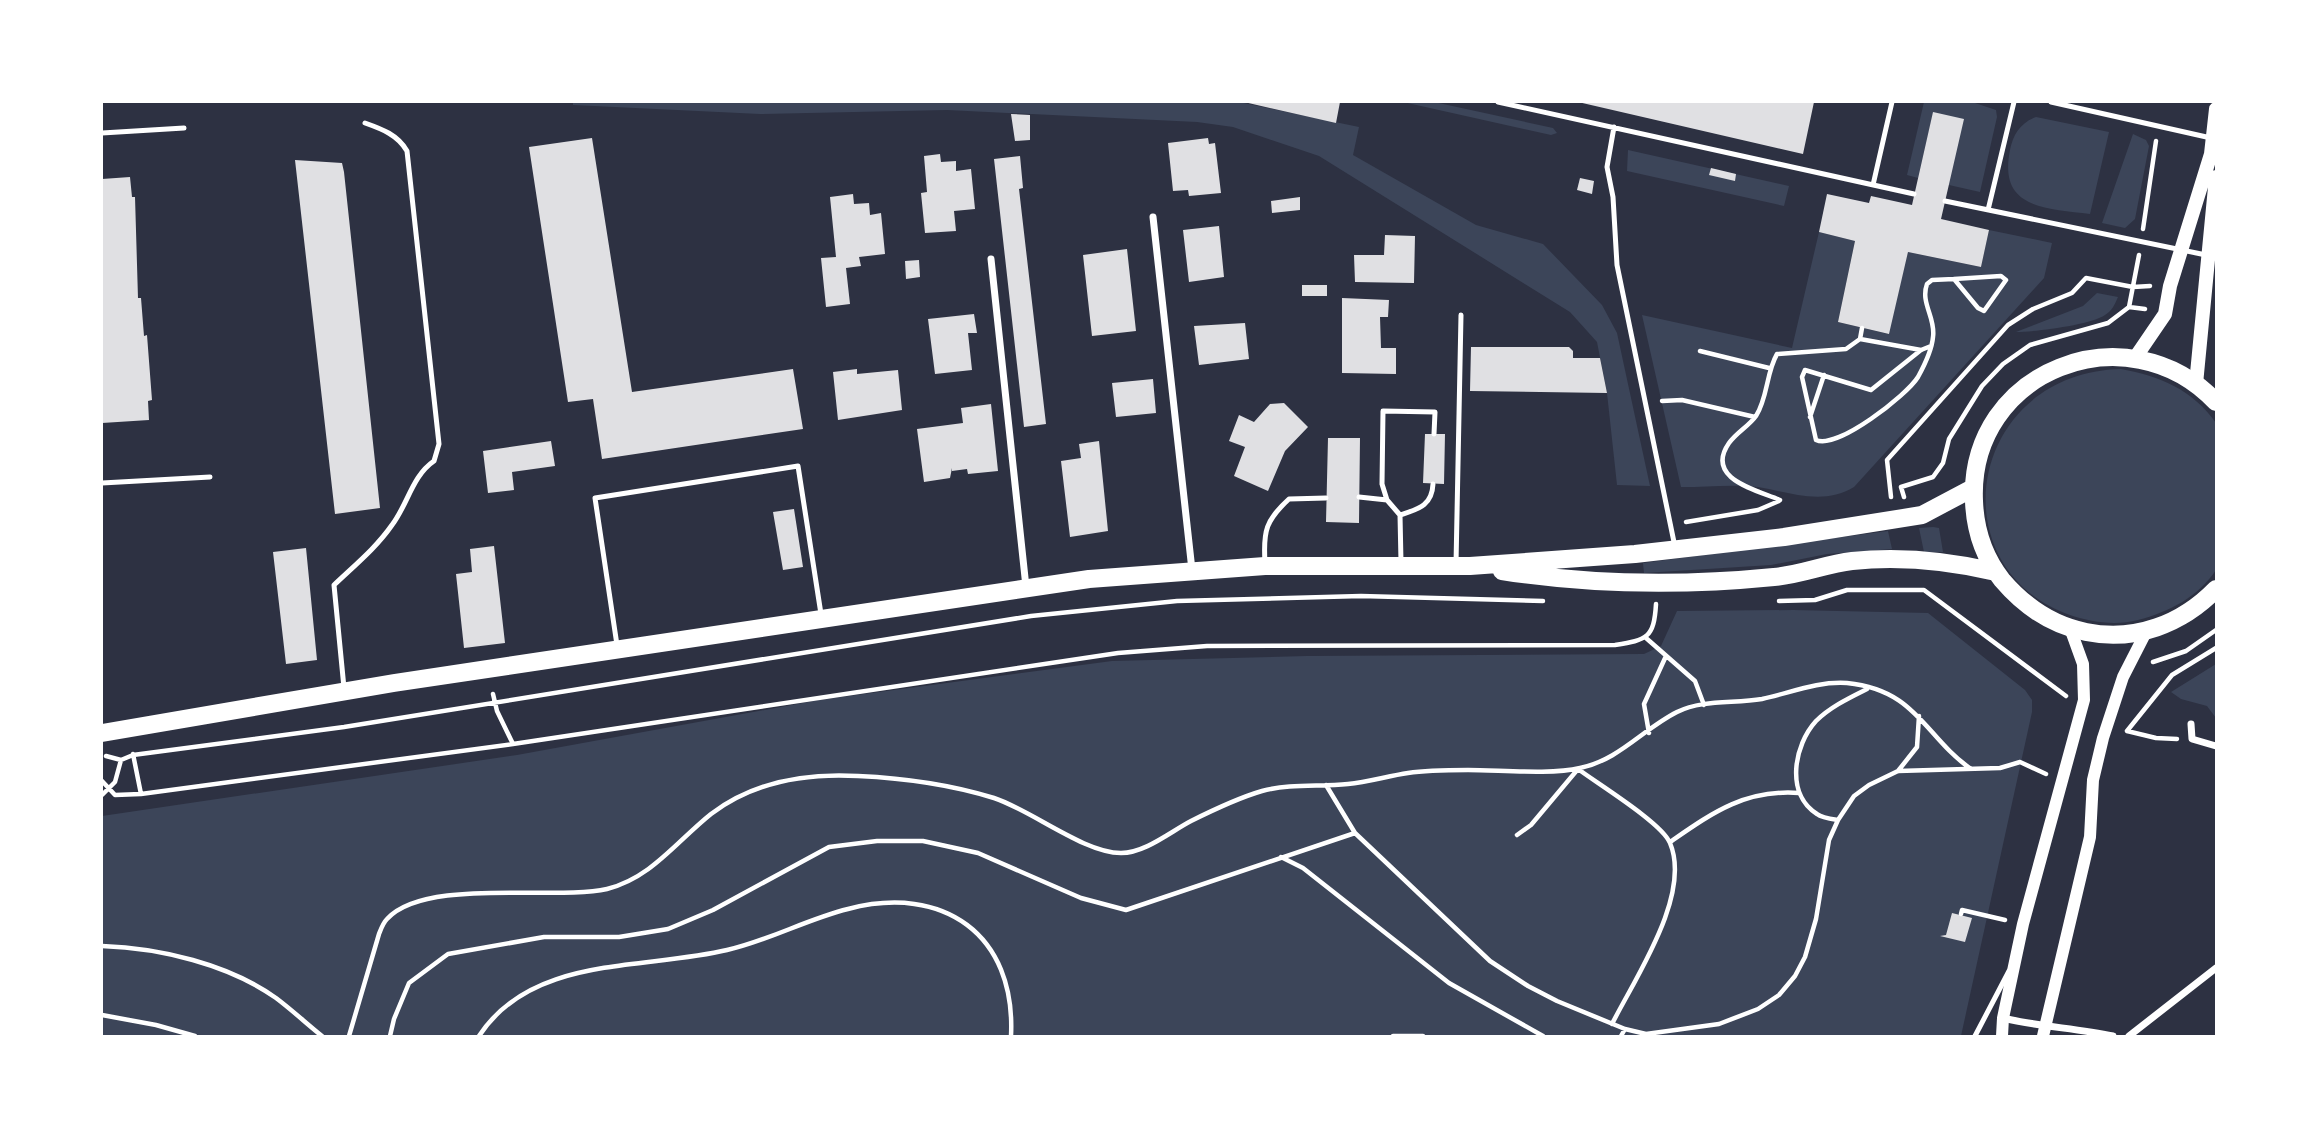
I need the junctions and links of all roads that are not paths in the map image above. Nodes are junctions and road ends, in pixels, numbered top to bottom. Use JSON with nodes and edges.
{"nodes":[{"id":1,"x":1499,"y":102,"type":"edge"},
{"id":2,"x":1892,"y":102,"type":"edge"},
{"id":3,"x":2014,"y":102,"type":"edge"},
{"id":4,"x":2050,"y":102,"type":"edge"},
{"id":5,"x":2217,"y":109,"type":"edge"},
{"id":6,"x":365,"y":123,"type":"dead end"},
{"id":7,"x":1614,"y":127,"type":"junction"},
{"id":8,"x":184,"y":128,"type":"dead end"},
{"id":9,"x":102,"y":133,"type":"edge"},
{"id":10,"x":2213,"y":139,"type":"junction"},
{"id":11,"x":2211,"y":154,"type":"junction"},
{"id":12,"x":2217,"y":176,"type":"edge"},
{"id":13,"x":1873,"y":185,"type":"junction"},
{"id":14,"x":1914,"y":194,"type":"dead end"},
{"id":15,"x":1945,"y":201,"type":"dead end"},
{"id":16,"x":1988,"y":210,"type":"junction"},
{"id":17,"x":1153,"y":217,"type":"dead end"},
{"id":18,"x":2182,"y":250,"type":"junction"},
{"id":19,"x":2209,"y":256,"type":"junction"},
{"id":20,"x":991,"y":259,"type":"dead end"},
{"id":21,"x":1461,"y":315,"type":"dead end"},
{"id":22,"x":2135,"y":358,"type":"junction"},
{"id":23,"x":2196,"y":384,"type":"junction"},
{"id":24,"x":2217,"y":402,"type":"edge"},
{"id":25,"x":1434,"y":434,"type":"dead end"},
{"id":26,"x":210,"y":477,"type":"dead end"},
{"id":27,"x":102,"y":483,"type":"edge"},
{"id":28,"x":1433,"y":484,"type":"dead end"},
{"id":29,"x":1973,"y":488,"type":"junction"},
{"id":30,"x":1359,"y":497,"type":"dead end"},
{"id":31,"x":1326,"y":498,"type":"dead end"},
{"id":32,"x":1387,"y":500,"type":"junction"},
{"id":33,"x":1400,"y":515,"type":"junction"},
{"id":34,"x":1676,"y":550,"type":"junction"},
{"id":35,"x":1401,"y":565,"type":"junction"},
{"id":36,"x":1265,"y":566,"type":"junction"},
{"id":37,"x":1463,"y":566,"type":"junction"},
{"id":38,"x":1192,"y":570,"type":"junction"},
{"id":39,"x":1996,"y":572,"type":"junction"},
{"id":40,"x":1026,"y":587,"type":"junction"},
{"id":41,"x":2217,"y":589,"type":"edge"},
{"id":42,"x":822,"y":617,"type":"junction"},
{"id":43,"x":2070,"y":628,"type":"junction"},
{"id":44,"x":2146,"y":632,"type":"junction"},
{"id":45,"x":618,"y":652,"type":"junction"},
{"id":46,"x":344,"y":691,"type":"junction"},
{"id":47,"x":2191,"y":724,"type":"dead end"},
{"id":48,"x":102,"y":733,"type":"edge"},
{"id":49,"x":2217,"y":746,"type":"edge"},
{"id":50,"x":2015,"y":959,"type":"junction"},
{"id":51,"x":2217,"y":968,"type":"edge"},
{"id":52,"x":2003,"y":1018,"type":"junction"},
{"id":53,"x":2044,"y":1031,"type":"edge"},
{"id":54,"x":1975,"y":1037,"type":"edge"},
{"id":55,"x":2002,"y":1037,"type":"edge"},
{"id":56,"x":2113,"y":1037,"type":"edge"},
{"id":57,"x":2129,"y":1037,"type":"edge"}],
"edges":[{"from":1,"to":7,"type":"lane"},
{"from":2,"to":13,"type":"lane"},
{"from":3,"to":16,"type":"lane"},
{"from":4,"to":10,"type":"lane"},
{"from":5,"to":10,"type":"main road"},
{"from":6,"to":46,"type":"lane"},
{"from":7,"to":13,"type":"lane"},
{"from":7,"to":34,"type":"lane"},
{"from":8,"to":9,"type":"lane"},
{"from":10,"to":11,"type":"main road"},
{"from":11,"to":12,"type":"main road"},
{"from":11,"to":18,"type":"main road"},
{"from":12,"to":19,"type":"main road"},
{"from":13,"to":14,"type":"lane"},
{"from":15,"to":16,"type":"lane"},
{"from":16,"to":18,"type":"lane"},
{"from":17,"to":38,"type":"street"},
{"from":18,"to":19,"type":"lane"},
{"from":18,"to":22,"type":"main road"},
{"from":19,"to":23,"type":"main road"},
{"from":20,"to":40,"type":"street"},
{"from":21,"to":37,"type":"lane"},
{"from":22,"to":23,"type":"main road"},
{"from":22,"to":29,"type":"main road"},
{"from":23,"to":24,"type":"main road"},
{"from":25,"to":32,"type":"lane"},
{"from":26,"to":27,"type":"lane"},
{"from":28,"to":33,"type":"lane"},
{"from":29,"to":34,"type":"main road"},
{"from":29,"to":39,"type":"main road"},
{"from":30,"to":32,"type":"lane"},
{"from":31,"to":36,"type":"lane"},
{"from":32,"to":33,"type":"lane"},
{"from":33,"to":35,"type":"lane"},
{"from":34,"to":37,"type":"main road"},
{"from":35,"to":36,"type":"main road"},
{"from":35,"to":37,"type":"main road"},
{"from":36,"to":38,"type":"main road"},
{"from":37,"to":39,"type":"main road"},
{"from":38,"to":40,"type":"main road"},
{"from":39,"to":43,"type":"main road"},
{"from":40,"to":42,"type":"main road"},
{"from":41,"to":44,"type":"main road"},
{"from":42,"to":45,"type":"main road"},
{"from":42,"to":45,"type":"lane"},
{"from":43,"to":44,"type":"main road"},
{"from":43,"to":50,"type":"street"},
{"from":44,"to":53,"type":"street"},
{"from":45,"to":46,"type":"main road"},
{"from":46,"to":48,"type":"main road"},
{"from":47,"to":49,"type":"street"},
{"from":50,"to":52,"type":"street"},
{"from":50,"to":54,"type":"lane"},
{"from":51,"to":57,"type":"street"},
{"from":52,"to":53,"type":"street"},
{"from":52,"to":55,"type":"street"},
{"from":53,"to":56,"type":"street"}]}
